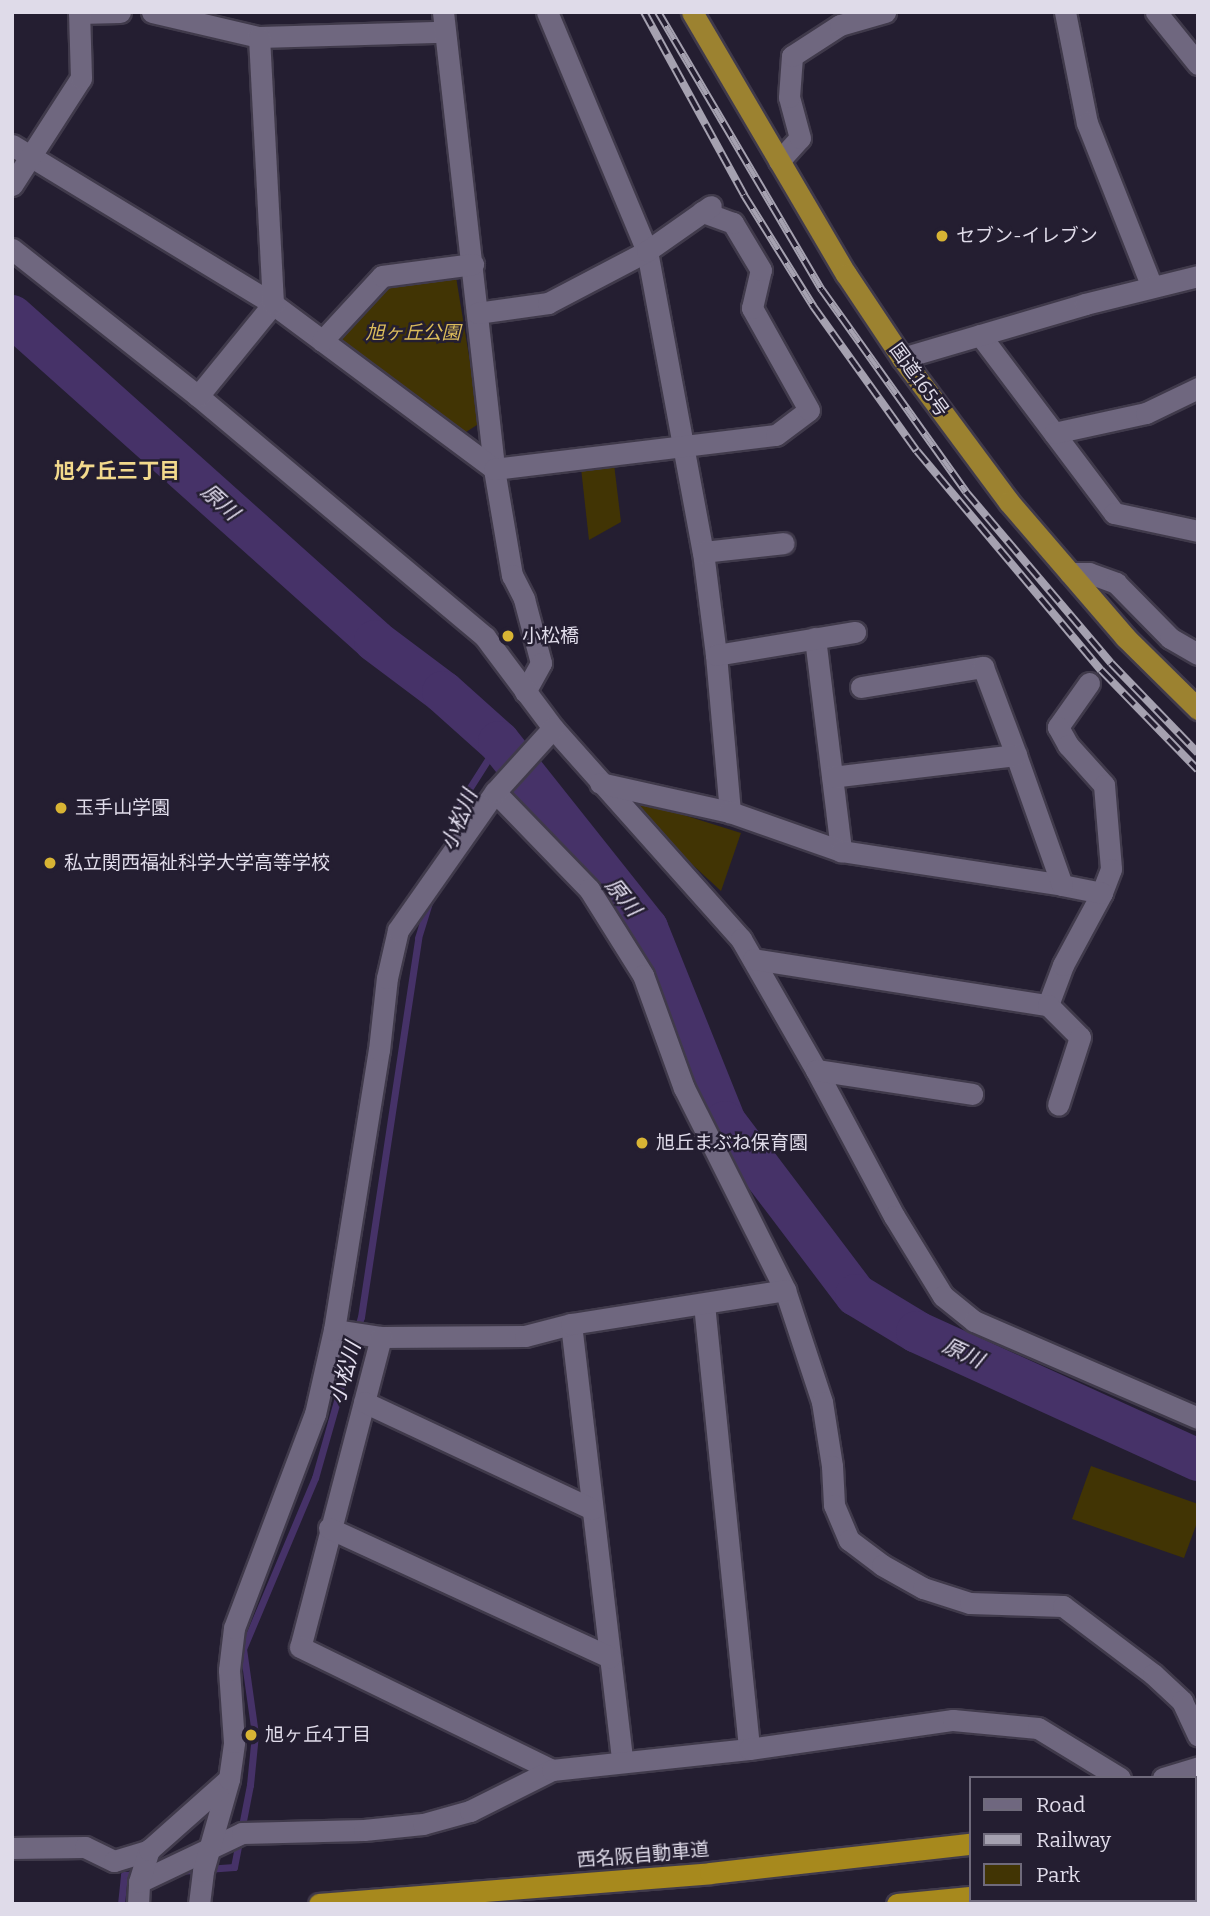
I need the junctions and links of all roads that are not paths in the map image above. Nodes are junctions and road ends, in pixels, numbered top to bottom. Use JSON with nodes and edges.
{"nodes":[{"id":1,"x":120,"y":12,"type":"edge"},
{"id":2,"x":152,"y":12,"type":"edge"},
{"id":3,"x":547,"y":12,"type":"edge"},
{"id":4,"x":692,"y":12,"type":"edge"},
{"id":5,"x":885,"y":12,"type":"edge"},
{"id":6,"x":1065,"y":12,"type":"edge"},
{"id":7,"x":1156,"y":12,"type":"edge"},
{"id":8,"x":79,"y":13,"type":"edge"},
{"id":9,"x":443,"y":22,"type":"edge"},
{"id":10,"x":259,"y":37,"type":"junction"},
{"id":11,"x":1198,"y":64,"type":"edge"},
{"id":12,"x":12,"y":145,"type":"edge"},
{"id":13,"x":31,"y":159,"type":"junction"},
{"id":14,"x":779,"y":161,"type":"junction"},
{"id":15,"x":12,"y":185,"type":"edge"},
{"id":16,"x":12,"y":249,"type":"edge"},
{"id":17,"x":648,"y":251,"type":"junction"},
{"id":18,"x":473,"y":264,"type":"junction"},
{"id":19,"x":1198,"y":276,"type":"edge"},
{"id":20,"x":1152,"y":287,"type":"junction"},
{"id":21,"x":274,"y":304,"type":"junction"},
{"id":22,"x":477,"y":313,"type":"junction"},
{"id":23,"x":980,"y":335,"type":"junction"},
{"id":24,"x":322,"y":341,"type":"junction"},
{"id":25,"x":902,"y":358,"type":"junction"},
{"id":26,"x":1198,"y":388,"type":"edge"},
{"id":27,"x":198,"y":396,"type":"junction"},
{"id":28,"x":1054,"y":433,"type":"junction"},
{"id":29,"x":685,"y":447,"type":"junction"},
{"id":30,"x":494,"y":469,"type":"junction"},
{"id":31,"x":1198,"y":531,"type":"edge"},
{"id":32,"x":784,"y":543,"type":"dead end"},
{"id":33,"x":703,"y":552,"type":"junction"},
{"id":34,"x":1070,"y":573,"type":"junction"},
{"id":35,"x":855,"y":632,"type":"dead end"},
{"id":36,"x":815,"y":638,"type":"junction"},
{"id":37,"x":1198,"y":653,"type":"edge"},
{"id":38,"x":716,"y":655,"type":"junction"},
{"id":39,"x":1089,"y":683,"type":"dead end"},
{"id":40,"x":861,"y":687,"type":"dead end"},
{"id":41,"x":525,"y":692,"type":"junction"},
{"id":42,"x":1198,"y":709,"type":"edge"},
{"id":43,"x":547,"y":735,"type":"junction"},
{"id":44,"x":1016,"y":755,"type":"junction"},
{"id":45,"x":832,"y":777,"type":"junction"},
{"id":46,"x":600,"y":783,"type":"junction"},
{"id":47,"x":500,"y":787,"type":"junction"},
{"id":48,"x":730,"y":812,"type":"junction"},
{"id":49,"x":841,"y":851,"type":"junction"},
{"id":50,"x":1062,"y":884,"type":"junction"},
{"id":51,"x":1102,"y":893,"type":"junction"},
{"id":52,"x":753,"y":959,"type":"junction"},
{"id":53,"x":1048,"y":1006,"type":"junction"},
{"id":54,"x":816,"y":1070,"type":"junction"},
{"id":55,"x":972,"y":1094,"type":"dead end"},
{"id":56,"x":1058,"y":1105,"type":"dead end"},
{"id":57,"x":785,"y":1290,"type":"junction"},
{"id":58,"x":704,"y":1304,"type":"junction"},
{"id":59,"x":570,"y":1324,"type":"junction"},
{"id":60,"x":334,"y":1330,"type":"junction"},
{"id":61,"x":381,"y":1337,"type":"junction"},
{"id":62,"x":364,"y":1402,"type":"junction"},
{"id":63,"x":1198,"y":1418,"type":"edge"},
{"id":64,"x":593,"y":1509,"type":"junction"},
{"id":65,"x":329,"y":1528,"type":"junction"},
{"id":66,"x":610,"y":1657,"type":"junction"},
{"id":67,"x":1198,"y":1735,"type":"edge"},
{"id":68,"x":749,"y":1749,"type":"junction"},
{"id":69,"x":622,"y":1760,"type":"junction"},
{"id":70,"x":1198,"y":1767,"type":"edge"},
{"id":71,"x":552,"y":1770,"type":"junction"},
{"id":72,"x":1117,"y":1776,"type":"edge"},
{"id":73,"x":1169,"y":1776,"type":"edge"},
{"id":74,"x":229,"y":1779,"type":"junction"},
{"id":75,"x":968,"y":1844,"type":"edge"},
{"id":76,"x":12,"y":1848,"type":"edge"},
{"id":77,"x":210,"y":1848,"type":"junction"},
{"id":78,"x":149,"y":1850,"type":"junction"},
{"id":79,"x":139,"y":1882,"type":"junction"},
{"id":80,"x":968,"y":1897,"type":"edge"},
{"id":81,"x":138,"y":1904,"type":"edge"},
{"id":82,"x":199,"y":1904,"type":"edge"},
{"id":83,"x":319,"y":1904,"type":"edge"},
{"id":84,"x":897,"y":1904,"type":"edge"}],
"edges":[{"from":1,"to":8,"type":"street"},
{"from":2,"to":10,"type":"street"},
{"from":3,"to":17,"type":"street"},
{"from":4,"to":14,"type":"highway","name":"国道165号"},
{"from":5,"to":14,"type":"street"},
{"from":6,"to":20,"type":"street"},
{"from":7,"to":11,"type":"street"},
{"from":8,"to":13,"type":"street"},
{"from":9,"to":10,"type":"street"},
{"from":9,"to":18,"type":"street"},
{"from":10,"to":21,"type":"street"},
{"from":12,"to":13,"type":"street"},
{"from":13,"to":15,"type":"street"},
{"from":13,"to":21,"type":"street"},
{"from":14,"to":25,"type":"highway","name":"国道165号"},
{"from":16,"to":27,"type":"street"},
{"from":17,"to":22,"type":"street"},
{"from":17,"to":29,"type":"street"},
{"from":17,"to":29,"type":"street"},
{"from":18,"to":22,"type":"street"},
{"from":18,"to":24,"type":"street"},
{"from":19,"to":20,"type":"street"},
{"from":20,"to":23,"type":"street"},
{"from":21,"to":24,"type":"street"},
{"from":21,"to":27,"type":"street"},
{"from":22,"to":30,"type":"street"},
{"from":23,"to":25,"type":"street"},
{"from":23,"to":28,"type":"street"},
{"from":24,"to":30,"type":"street"},
{"from":25,"to":34,"type":"highway","name":"国道165号"},
{"from":26,"to":28,"type":"street"},
{"from":27,"to":41,"type":"street"},
{"from":28,"to":31,"type":"street"},
{"from":29,"to":30,"type":"street"},
{"from":29,"to":33,"type":"street"},
{"from":30,"to":41,"type":"street"},
{"from":32,"to":33,"type":"street"},
{"from":33,"to":38,"type":"street"},
{"from":34,"to":37,"type":"street"},
{"from":34,"to":42,"type":"highway","name":"国道165号"},
{"from":35,"to":36,"type":"street"},
{"from":36,"to":38,"type":"street"},
{"from":36,"to":45,"type":"street"},
{"from":38,"to":48,"type":"street"},
{"from":39,"to":51,"type":"street"},
{"from":40,"to":44,"type":"street"},
{"from":41,"to":43,"type":"street"},
{"from":43,"to":46,"type":"street"},
{"from":43,"to":47,"type":"street"},
{"from":44,"to":45,"type":"street"},
{"from":44,"to":50,"type":"street"},
{"from":45,"to":49,"type":"street"},
{"from":46,"to":48,"type":"street"},
{"from":46,"to":52,"type":"street"},
{"from":47,"to":57,"type":"street"},
{"from":47,"to":60,"type":"street"},
{"from":48,"to":49,"type":"street"},
{"from":49,"to":50,"type":"street"},
{"from":50,"to":51,"type":"street"},
{"from":51,"to":53,"type":"street"},
{"from":52,"to":53,"type":"street"},
{"from":52,"to":54,"type":"street"},
{"from":53,"to":56,"type":"street"},
{"from":54,"to":55,"type":"street"},
{"from":54,"to":63,"type":"street"},
{"from":57,"to":58,"type":"street"},
{"from":57,"to":67,"type":"street"},
{"from":58,"to":59,"type":"street"},
{"from":58,"to":68,"type":"street"},
{"from":59,"to":61,"type":"street"},
{"from":59,"to":64,"type":"street"},
{"from":60,"to":61,"type":"street"},
{"from":60,"to":74,"type":"street"},
{"from":61,"to":62,"type":"street"},
{"from":62,"to":64,"type":"street"},
{"from":62,"to":65,"type":"street"},
{"from":64,"to":66,"type":"street"},
{"from":65,"to":66,"type":"street"},
{"from":65,"to":71,"type":"street"},
{"from":66,"to":69,"type":"street"},
{"from":68,"to":69,"type":"street"},
{"from":68,"to":72,"type":"street"},
{"from":69,"to":71,"type":"street"},
{"from":70,"to":73,"type":"street"},
{"from":71,"to":77,"type":"street"},
{"from":74,"to":77,"type":"street"},
{"from":74,"to":78,"type":"street"},
{"from":75,"to":83,"type":"highway","name":"西名阪自動車道"},
{"from":76,"to":78,"type":"street"},
{"from":77,"to":79,"type":"street"},
{"from":77,"to":82,"type":"street"},
{"from":78,"to":79,"type":"street"},
{"from":79,"to":81,"type":"street"},
{"from":80,"to":84,"type":"highway"}]}
